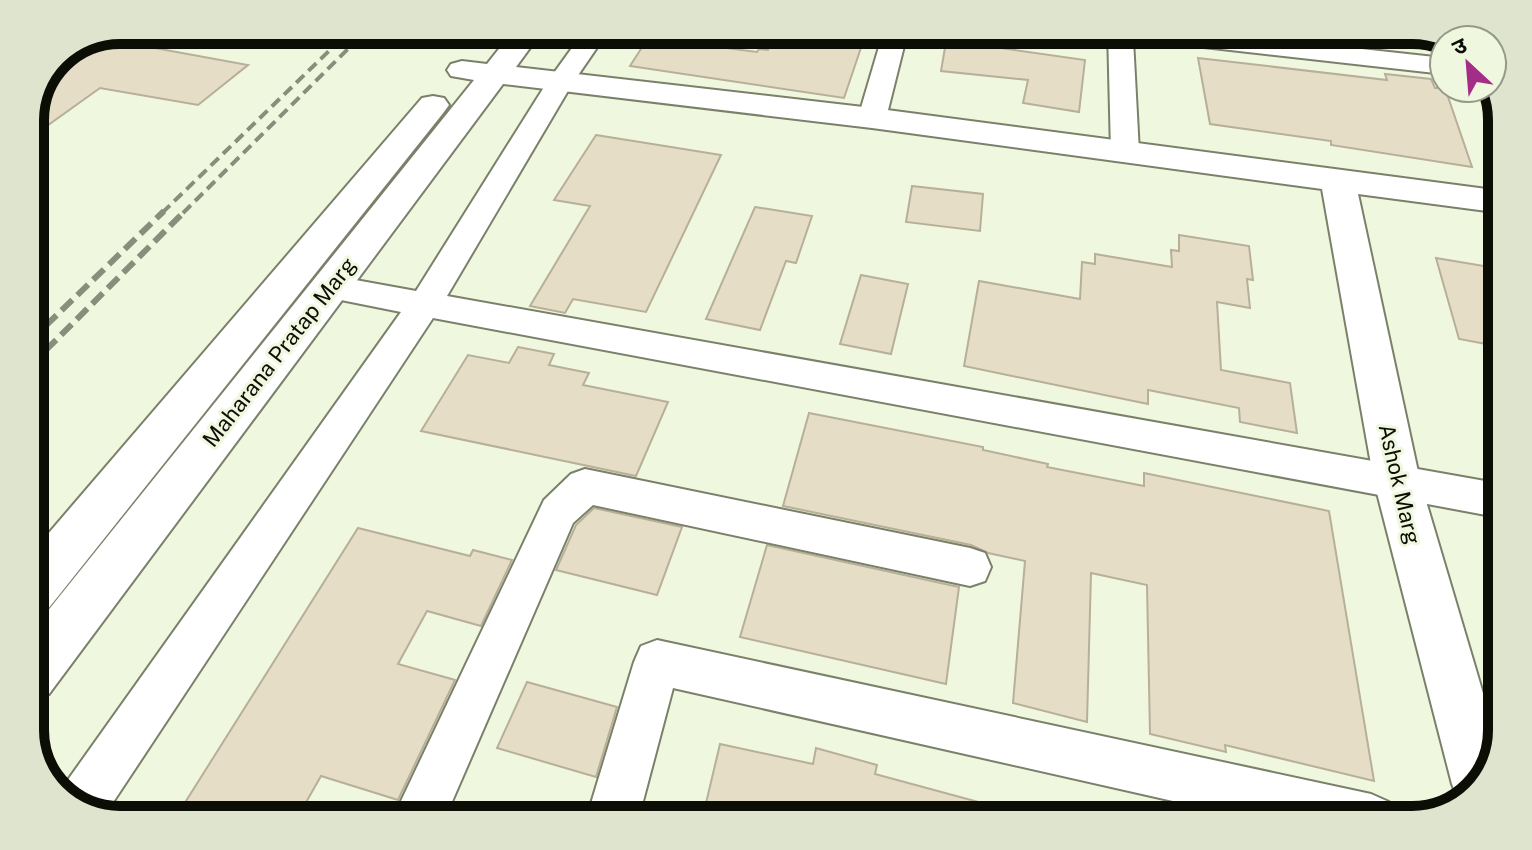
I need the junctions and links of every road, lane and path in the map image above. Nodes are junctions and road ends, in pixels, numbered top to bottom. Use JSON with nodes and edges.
{"nodes":[{"id":1,"x":489,"y":44,"type":"edge"},
{"id":2,"x":512,"y":44,"type":"edge"},
{"id":3,"x":587,"y":44,"type":"edge"},
{"id":4,"x":892,"y":44,"type":"edge"},
{"id":5,"x":1121,"y":44,"type":"edge"},
{"id":6,"x":1305,"y":44,"type":"edge"},
{"id":7,"x":1428,"y":61,"type":"edge"},
{"id":8,"x":478,"y":72,"type":"junction"},
{"id":9,"x":559,"y":84,"type":"junction"},
{"id":10,"x":872,"y":118,"type":"junction"},
{"id":11,"x":1125,"y":152,"type":"junction"},
{"id":12,"x":1338,"y":180,"type":"junction"},
{"id":13,"x":1488,"y":200,"type":"edge"},
{"id":14,"x":328,"y":287,"type":"junction"},
{"id":15,"x":425,"y":304,"type":"junction"},
{"id":16,"x":1397,"y":481,"type":"junction"},
{"id":17,"x":1488,"y":498,"type":"edge"},
{"id":18,"x":970,"y":567,"type":"dead end"},
{"id":19,"x":44,"y":577,"type":"edge"},
{"id":20,"x":44,"y":657,"type":"edge"},
{"id":21,"x":1477,"y":769,"type":"edge"},
{"id":22,"x":86,"y":798,"type":"edge"},
{"id":23,"x":424,"y":806,"type":"edge"},
{"id":24,"x":616,"y":806,"type":"edge"},
{"id":25,"x":1308,"y":806,"type":"edge"}],
"edges":[{"from":1,"to":8,"type":"street","name":"Maharana Pratap Marg"},
{"from":2,"to":8,"type":"street","name":"Maharana Pratap Marg"},
{"from":3,"to":9,"type":"street"},
{"from":4,"to":10,"type":"street"},
{"from":5,"to":11,"type":"street"},
{"from":6,"to":7,"type":"street"},
{"from":8,"to":9,"type":"street"},
{"from":8,"to":14,"type":"street","name":"Maharana Pratap Marg"},
{"from":8,"to":19,"type":"street","name":"Maharana Pratap Marg"},
{"from":9,"to":10,"type":"street"},
{"from":9,"to":15,"type":"street"},
{"from":10,"to":11,"type":"street"},
{"from":11,"to":12,"type":"street"},
{"from":12,"to":13,"type":"street"},
{"from":12,"to":16,"type":"street","name":"Ashok Marg"},
{"from":14,"to":15,"type":"street"},
{"from":14,"to":20,"type":"street","name":"Maharana Pratap Marg"},
{"from":15,"to":16,"type":"street"},
{"from":15,"to":22,"type":"street"},
{"from":16,"to":17,"type":"street"},
{"from":16,"to":21,"type":"street","name":"Ashok Marg"},
{"from":18,"to":23,"type":"street"},
{"from":24,"to":25,"type":"street"}]}
